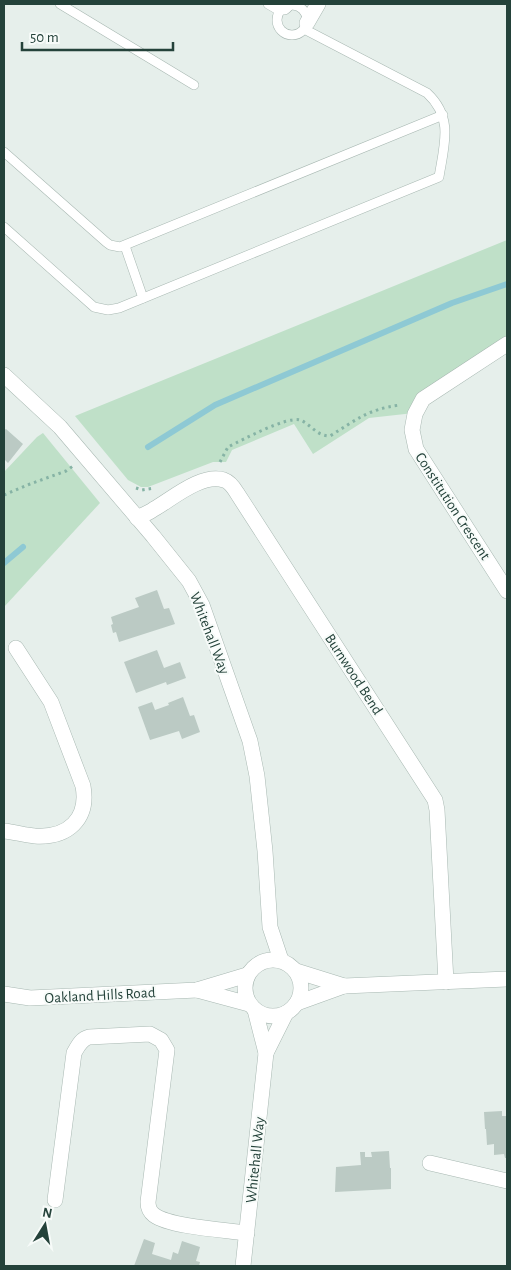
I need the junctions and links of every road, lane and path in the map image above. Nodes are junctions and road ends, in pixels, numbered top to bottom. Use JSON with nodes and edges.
{"nodes":[{"id":1,"x":60,"y":4,"type":"edge"},
{"id":2,"x":268,"y":4,"type":"edge"},
{"id":3,"x":318,"y":4,"type":"edge"},
{"id":4,"x":284,"y":7,"type":"edge"},
{"id":5,"x":306,"y":26,"type":"junction"},
{"id":6,"x":194,"y":84,"type":"dead end"},
{"id":7,"x":443,"y":116,"type":"junction"},
{"id":8,"x":4,"y":152,"type":"edge"},
{"id":9,"x":4,"y":227,"type":"edge"},
{"id":10,"x":124,"y":246,"type":"junction"},
{"id":11,"x":143,"y":298,"type":"junction"},
{"id":12,"x":507,"y":344,"type":"edge"},
{"id":13,"x":4,"y":375,"type":"edge"},
{"id":14,"x":404,"y":404,"type":"dead end"},
{"id":15,"x":85,"y":457,"type":"junction"},
{"id":16,"x":217,"y":463,"type":"dead end"},
{"id":17,"x":132,"y":486,"type":"dead end"},
{"id":18,"x":158,"y":487,"type":"dead end"},
{"id":19,"x":4,"y":496,"type":"edge"},
{"id":20,"x":137,"y":518,"type":"junction"},
{"id":21,"x":507,"y":590,"type":"edge"},
{"id":22,"x":16,"y":648,"type":"dead end"},
{"id":23,"x":4,"y":830,"type":"edge"},
{"id":24,"x":270,"y":927,"type":"junction"},
{"id":25,"x":281,"y":960,"type":"junction"},
{"id":26,"x":260,"y":963,"type":"junction"},
{"id":27,"x":296,"y":971,"type":"junction"},
{"id":28,"x":248,"y":975,"type":"junction"},
{"id":29,"x":507,"y":979,"type":"edge"},
{"id":30,"x":446,"y":982,"type":"junction"},
{"id":31,"x":344,"y":986,"type":"junction"},
{"id":32,"x":197,"y":990,"type":"junction"},
{"id":33,"x":4,"y":994,"type":"edge"},
{"id":34,"x":297,"y":1003,"type":"junction"},
{"id":35,"x":252,"y":1007,"type":"junction"},
{"id":36,"x":286,"y":1013,"type":"junction"},
{"id":37,"x":266,"y":1053,"type":"junction"},
{"id":38,"x":430,"y":1163,"type":"dead end"},
{"id":39,"x":507,"y":1181,"type":"edge"},
{"id":40,"x":55,"y":1200,"type":"dead end"},
{"id":41,"x":247,"y":1233,"type":"junction"},
{"id":42,"x":243,"y":1266,"type":"edge"}],
"edges":[{"from":1,"to":6,"type":"lane"},
{"from":2,"to":4,"type":"lane"},
{"from":3,"to":5,"type":"street"},
{"from":4,"to":5,"type":"lane"},
{"from":4,"to":5,"type":"lane"},
{"from":5,"to":7,"type":"lane"},
{"from":7,"to":10,"type":"lane"},
{"from":7,"to":11,"type":"lane"},
{"from":8,"to":10,"type":"lane"},
{"from":9,"to":11,"type":"lane"},
{"from":10,"to":11,"type":"lane"},
{"from":12,"to":21,"type":"street","name":"Constitution Crescent"},
{"from":13,"to":15,"type":"street","name":"Whitehall Way"},
{"from":14,"to":16,"type":"path"},
{"from":15,"to":19,"type":"path"},
{"from":15,"to":20,"type":"street","name":"Whitehall Way"},
{"from":17,"to":18,"type":"path"},
{"from":20,"to":24,"type":"street","name":"Whitehall Way"},
{"from":20,"to":30,"type":"street","name":"Burnwood Bend"},
{"from":22,"to":23,"type":"street"},
{"from":24,"to":25,"type":"street","name":"Whitehall Way"},
{"from":24,"to":26,"type":"street","name":"Whitehall Way"},
{"from":25,"to":26,"type":"street"},
{"from":25,"to":27,"type":"street"},
{"from":26,"to":28,"type":"street"},
{"from":27,"to":31,"type":"street"},
{"from":27,"to":34,"type":"street"},
{"from":28,"to":32,"type":"street","name":"Oakland Hills Road"},
{"from":28,"to":35,"type":"street"},
{"from":29,"to":30,"type":"street"},
{"from":30,"to":31,"type":"street"},
{"from":31,"to":34,"type":"street"},
{"from":32,"to":33,"type":"street","name":"Oakland Hills Road"},
{"from":32,"to":35,"type":"street","name":"Oakland Hills Road"},
{"from":34,"to":36,"type":"street"},
{"from":35,"to":36,"type":"street"},
{"from":35,"to":37,"type":"street","name":"Whitehall Way"},
{"from":36,"to":37,"type":"street","name":"Whitehall Way"},
{"from":37,"to":41,"type":"street","name":"Whitehall Way"},
{"from":38,"to":39,"type":"street"},
{"from":40,"to":41,"type":"street"},
{"from":41,"to":42,"type":"street","name":"Whitehall Way"}]}
